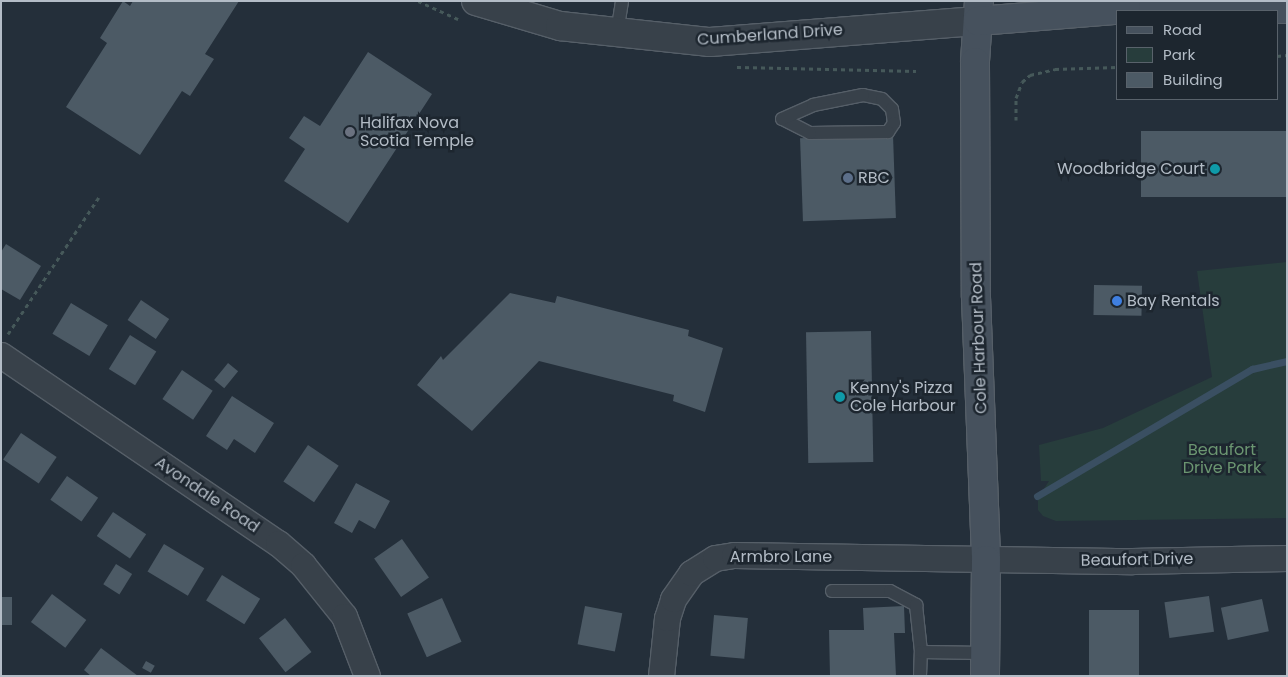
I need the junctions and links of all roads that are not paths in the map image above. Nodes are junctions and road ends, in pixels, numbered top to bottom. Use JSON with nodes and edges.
{"nodes":[{"id":1,"x":476,"y":1,"type":"edge"},
{"id":2,"x":622,"y":1,"type":"edge"},
{"id":3,"x":1090,"y":6,"type":"edge"},
{"id":4,"x":1287,"y":8,"type":"edge"},
{"id":5,"x":979,"y":11,"type":"edge"},
{"id":6,"x":617,"y":33,"type":"junction"},
{"id":7,"x":782,"y":119,"type":"joint"},
{"id":8,"x":4,"y":346,"type":"edge"},
{"id":9,"x":1287,"y":558,"type":"edge"},
{"id":10,"x":986,"y":560,"type":"junction"},
{"id":11,"x":832,"y":591,"type":"dead end"},
{"id":12,"x":921,"y":652,"type":"junction"},
{"id":13,"x":985,"y":665,"type":"edge"},
{"id":14,"x":367,"y":676,"type":"edge"},
{"id":15,"x":661,"y":676,"type":"edge"},
{"id":16,"x":920,"y":676,"type":"edge"}],
"edges":[{"from":1,"to":6,"type":"street","name":"Cumberland Drive"},
{"from":2,"to":6,"type":"lane"},
{"from":3,"to":4,"type":"main road"},
{"from":3,"to":5,"type":"main road"},
{"from":5,"to":6,"type":"street","name":"Cumberland Drive"},
{"from":5,"to":10,"type":"main road","name":"Cole Harbour Road"},
{"from":7,"to":7,"type":"lane"},
{"from":8,"to":14,"type":"street","name":"Avondale Road"},
{"from":9,"to":10,"type":"street","name":"Beaufort Drive"},
{"from":10,"to":13,"type":"main road","name":"Cole Harbour Road"},
{"from":10,"to":15,"type":"street","name":"Armbro Lane"},
{"from":11,"to":12,"type":"lane"},
{"from":12,"to":13,"type":"lane"},
{"from":12,"to":16,"type":"lane"}]}
